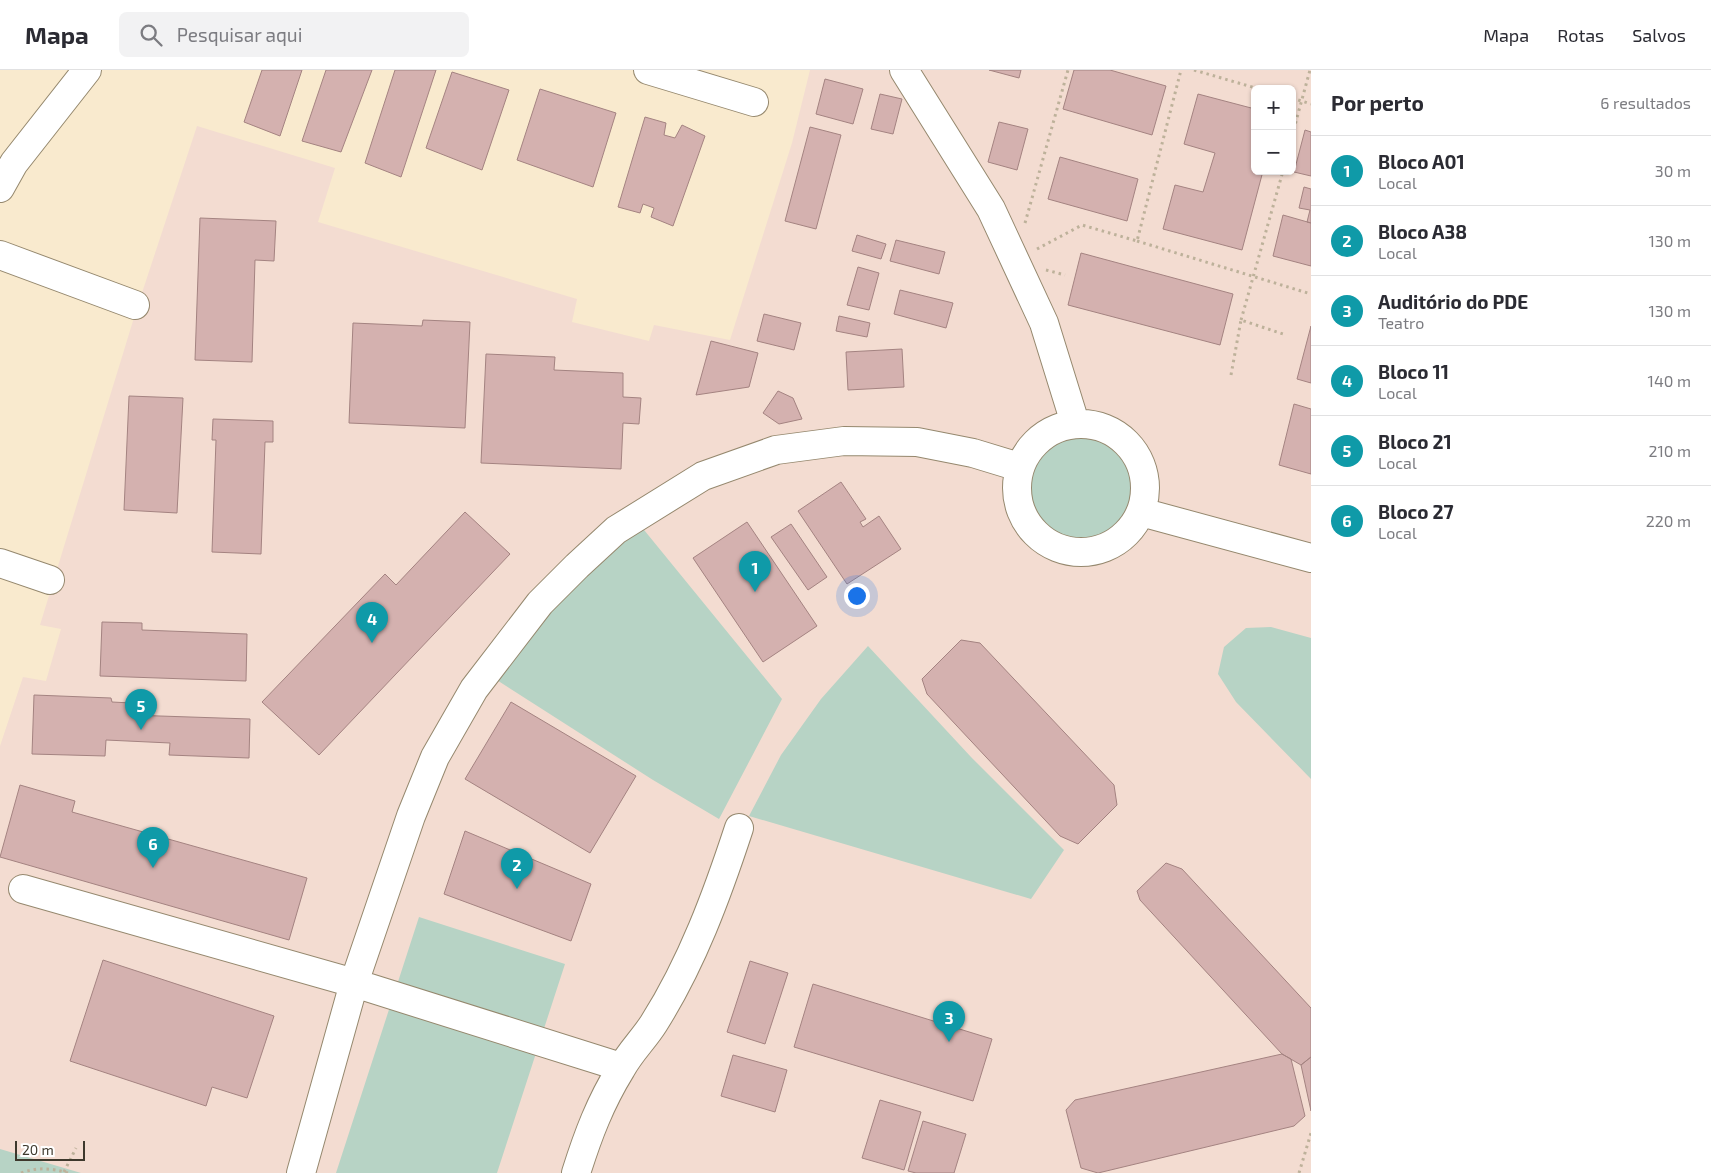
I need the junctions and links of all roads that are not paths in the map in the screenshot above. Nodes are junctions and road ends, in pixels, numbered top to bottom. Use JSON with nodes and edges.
{"nodes":[{"id":1,"x":87,"y":70,"type":"edge"},
{"id":2,"x":648,"y":70,"type":"edge"},
{"id":3,"x":904,"y":70,"type":"edge"},
{"id":4,"x":754,"y":102,"type":"dead end"},
{"id":5,"x":0,"y":188,"type":"edge"},
{"id":6,"x":0,"y":255,"type":"edge"},
{"id":7,"x":135,"y":305,"type":"dead end"},
{"id":8,"x":1075,"y":423,"type":"junction"},
{"id":9,"x":1019,"y":467,"type":"junction"},
{"id":10,"x":1141,"y":512,"type":"junction"},
{"id":11,"x":1311,"y":558,"type":"edge"},
{"id":12,"x":0,"y":563,"type":"edge"},
{"id":13,"x":50,"y":580,"type":"dead end"},
{"id":14,"x":739,"y":828,"type":"dead end"},
{"id":15,"x":23,"y":889,"type":"dead end"},
{"id":16,"x":354,"y":983,"type":"junction"},
{"id":17,"x":621,"y":1068,"type":"junction"},
{"id":18,"x":301,"y":1173,"type":"edge"},
{"id":19,"x":576,"y":1173,"type":"edge"}],
"edges":[{"from":1,"to":5,"type":"street"},
{"from":2,"to":4,"type":"street"},
{"from":3,"to":8,"type":"street"},
{"from":6,"to":7,"type":"street"},
{"from":8,"to":9,"type":"street"},
{"from":8,"to":10,"type":"street"},
{"from":9,"to":10,"type":"street"},
{"from":9,"to":16,"type":"street"},
{"from":10,"to":11,"type":"street"},
{"from":12,"to":13,"type":"street"},
{"from":14,"to":17,"type":"street"},
{"from":15,"to":16,"type":"street"},
{"from":16,"to":17,"type":"street"},
{"from":16,"to":18,"type":"street"},
{"from":17,"to":19,"type":"street"}]}
